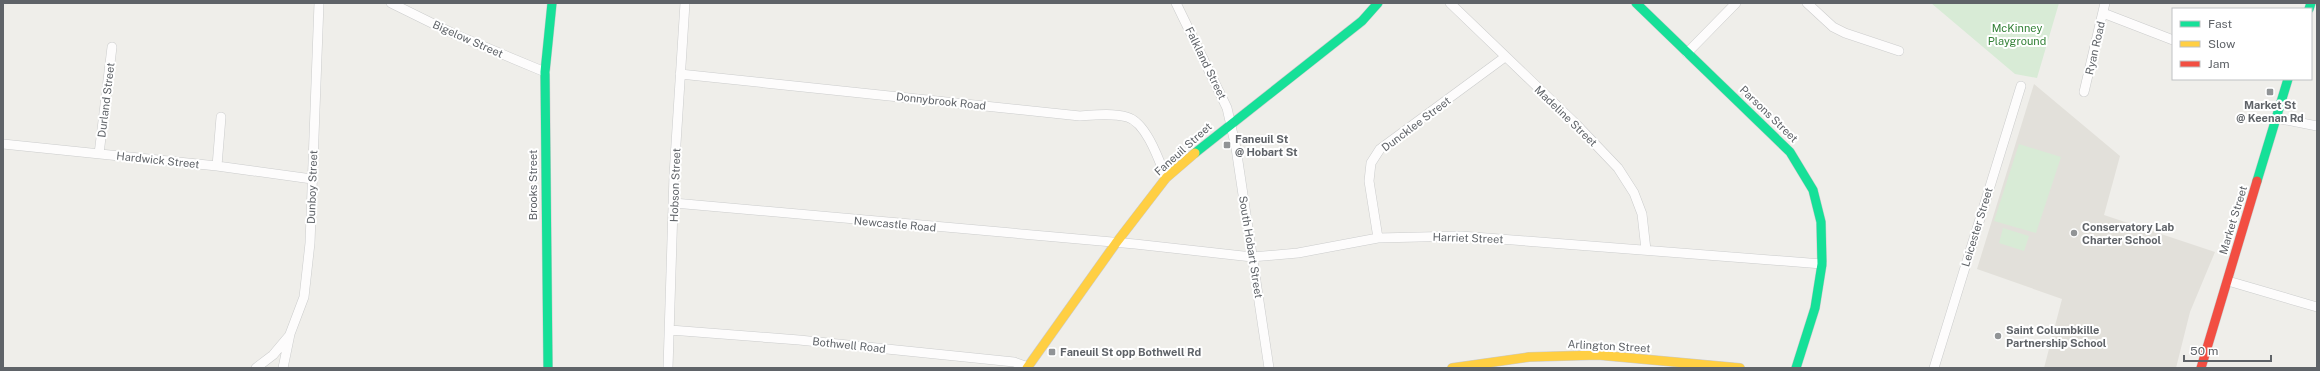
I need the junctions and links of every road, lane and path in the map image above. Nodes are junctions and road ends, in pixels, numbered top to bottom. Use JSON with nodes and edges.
{"nodes":[{"id":1,"x":319,"y":3,"type":"edge"},
{"id":2,"x":391,"y":3,"type":"edge"},
{"id":3,"x":552,"y":3,"type":"edge"},
{"id":4,"x":685,"y":3,"type":"edge"},
{"id":5,"x":1176,"y":3,"type":"edge"},
{"id":6,"x":1378,"y":3,"type":"edge"},
{"id":7,"x":1450,"y":3,"type":"edge"},
{"id":8,"x":1636,"y":3,"type":"edge"},
{"id":9,"x":1736,"y":3,"type":"edge"},
{"id":10,"x":1807,"y":3,"type":"edge"},
{"id":11,"x":2105,"y":3,"type":"edge"},
{"id":12,"x":2103,"y":13,"type":"junction"},
{"id":13,"x":2172,"y":40,"type":"edge"},
{"id":14,"x":112,"y":46,"type":"dead end"},
{"id":15,"x":1899,"y":51,"type":"dead end"},
{"id":16,"x":1687,"y":53,"type":"junction"},
{"id":17,"x":1505,"y":57,"type":"junction"},
{"id":18,"x":545,"y":72,"type":"junction"},
{"id":19,"x":680,"y":74,"type":"junction"},
{"id":20,"x":2288,"y":80,"type":"edge"},
{"id":21,"x":2021,"y":86,"type":"dead end"},
{"id":22,"x":2084,"y":92,"type":"dead end"},
{"id":23,"x":221,"y":117,"type":"dead end"},
{"id":24,"x":2276,"y":118,"type":"junction"},
{"id":25,"x":1231,"y":126,"type":"junction"},
{"id":26,"x":2317,"y":126,"type":"edge"},
{"id":27,"x":3,"y":144,"type":"edge"},
{"id":28,"x":99,"y":154,"type":"junction"},
{"id":29,"x":217,"y":166,"type":"junction"},
{"id":30,"x":1166,"y":178,"type":"junction"},
{"id":31,"x":312,"y":179,"type":"junction"},
{"id":32,"x":674,"y":202,"type":"junction"},
{"id":33,"x":1378,"y":238,"type":"junction"},
{"id":34,"x":1116,"y":243,"type":"junction"},
{"id":35,"x":1646,"y":250,"type":"junction"},
{"id":36,"x":1252,"y":257,"type":"junction"},
{"id":37,"x":1822,"y":264,"type":"junction"},
{"id":38,"x":2228,"y":280,"type":"junction"},
{"id":39,"x":2317,"y":307,"type":"edge"},
{"id":40,"x":670,"y":330,"type":"junction"},
{"id":41,"x":290,"y":334,"type":"junction"},
{"id":42,"x":1664,"y":365,"type":"edge"},
{"id":43,"x":256,"y":368,"type":"edge"},
{"id":44,"x":283,"y":368,"type":"edge"},
{"id":45,"x":548,"y":368,"type":"edge"},
{"id":46,"x":668,"y":368,"type":"edge"},
{"id":47,"x":1027,"y":368,"type":"edge"},
{"id":48,"x":1269,"y":368,"type":"edge"},
{"id":49,"x":1452,"y":368,"type":"edge"},
{"id":50,"x":1740,"y":368,"type":"edge"},
{"id":51,"x":1796,"y":368,"type":"edge"},
{"id":52,"x":1934,"y":368,"type":"edge"},
{"id":53,"x":2201,"y":368,"type":"edge"}],
"edges":[{"from":1,"to":31,"type":"street","name":"Dunboy Street"},
{"from":2,"to":18,"type":"street","name":"Bigelow Street"},
{"from":3,"to":18,"type":"street","name":"Brooks Street"},
{"from":4,"to":19,"type":"street","name":"Hobson Street"},
{"from":5,"to":25,"type":"street","name":"Falkland Street"},
{"from":6,"to":25,"type":"street","name":"Faneuil Street"},
{"from":7,"to":17,"type":"street","name":"Madeline Street"},
{"from":8,"to":16,"type":"street","name":"Parsons Street"},
{"from":9,"to":16,"type":"street"},
{"from":10,"to":15,"type":"street"},
{"from":11,"to":12,"type":"street","name":"Ryan Road"},
{"from":12,"to":13,"type":"street"},
{"from":12,"to":22,"type":"street","name":"Ryan Road"},
{"from":14,"to":28,"type":"street","name":"Durland Street"},
{"from":16,"to":37,"type":"street","name":"Parsons Street"},
{"from":17,"to":33,"type":"street","name":"Duncklee Street"},
{"from":17,"to":35,"type":"street","name":"Madeline Street"},
{"from":18,"to":45,"type":"street","name":"Brooks Street"},
{"from":19,"to":30,"type":"street","name":"Donnybrook Road"},
{"from":19,"to":32,"type":"street","name":"Hobson Street"},
{"from":20,"to":24,"type":"street","name":"Market Street"},
{"from":21,"to":52,"type":"street","name":"Leicester Street"},
{"from":23,"to":29,"type":"street"},
{"from":24,"to":26,"type":"street"},
{"from":24,"to":38,"type":"street","name":"Market Street"},
{"from":25,"to":30,"type":"street","name":"Faneuil Street"},
{"from":25,"to":36,"type":"street","name":"South Hobart Street"},
{"from":27,"to":28,"type":"street","name":"Hardwick Street"},
{"from":28,"to":29,"type":"street","name":"Hardwick Street"},
{"from":29,"to":31,"type":"street","name":"Hardwick Street"},
{"from":30,"to":34,"type":"street","name":"Faneuil Street"},
{"from":31,"to":41,"type":"street","name":"Dunboy Street"},
{"from":32,"to":34,"type":"street","name":"Newcastle Road"},
{"from":32,"to":40,"type":"street","name":"Hobson Street"},
{"from":33,"to":35,"type":"street","name":"Harriet Street"},
{"from":33,"to":36,"type":"street","name":"Harriet Street"},
{"from":34,"to":36,"type":"street","name":"Harriet Street"},
{"from":34,"to":47,"type":"street","name":"Faneuil Street"},
{"from":35,"to":37,"type":"street","name":"Harriet Street"},
{"from":36,"to":48,"type":"street","name":"South Hobart Street"},
{"from":37,"to":51,"type":"street","name":"Parsons Street"},
{"from":38,"to":39,"type":"street"},
{"from":38,"to":53,"type":"street","name":"Market Street"},
{"from":40,"to":46,"type":"street","name":"Hobson Street"},
{"from":40,"to":47,"type":"street","name":"Bothwell Road"},
{"from":41,"to":43,"type":"street"},
{"from":41,"to":44,"type":"street","name":"Dunboy Street"},
{"from":42,"to":49,"type":"street","name":"Arlington Street"},
{"from":42,"to":50,"type":"street","name":"Arlington Street"}]}
